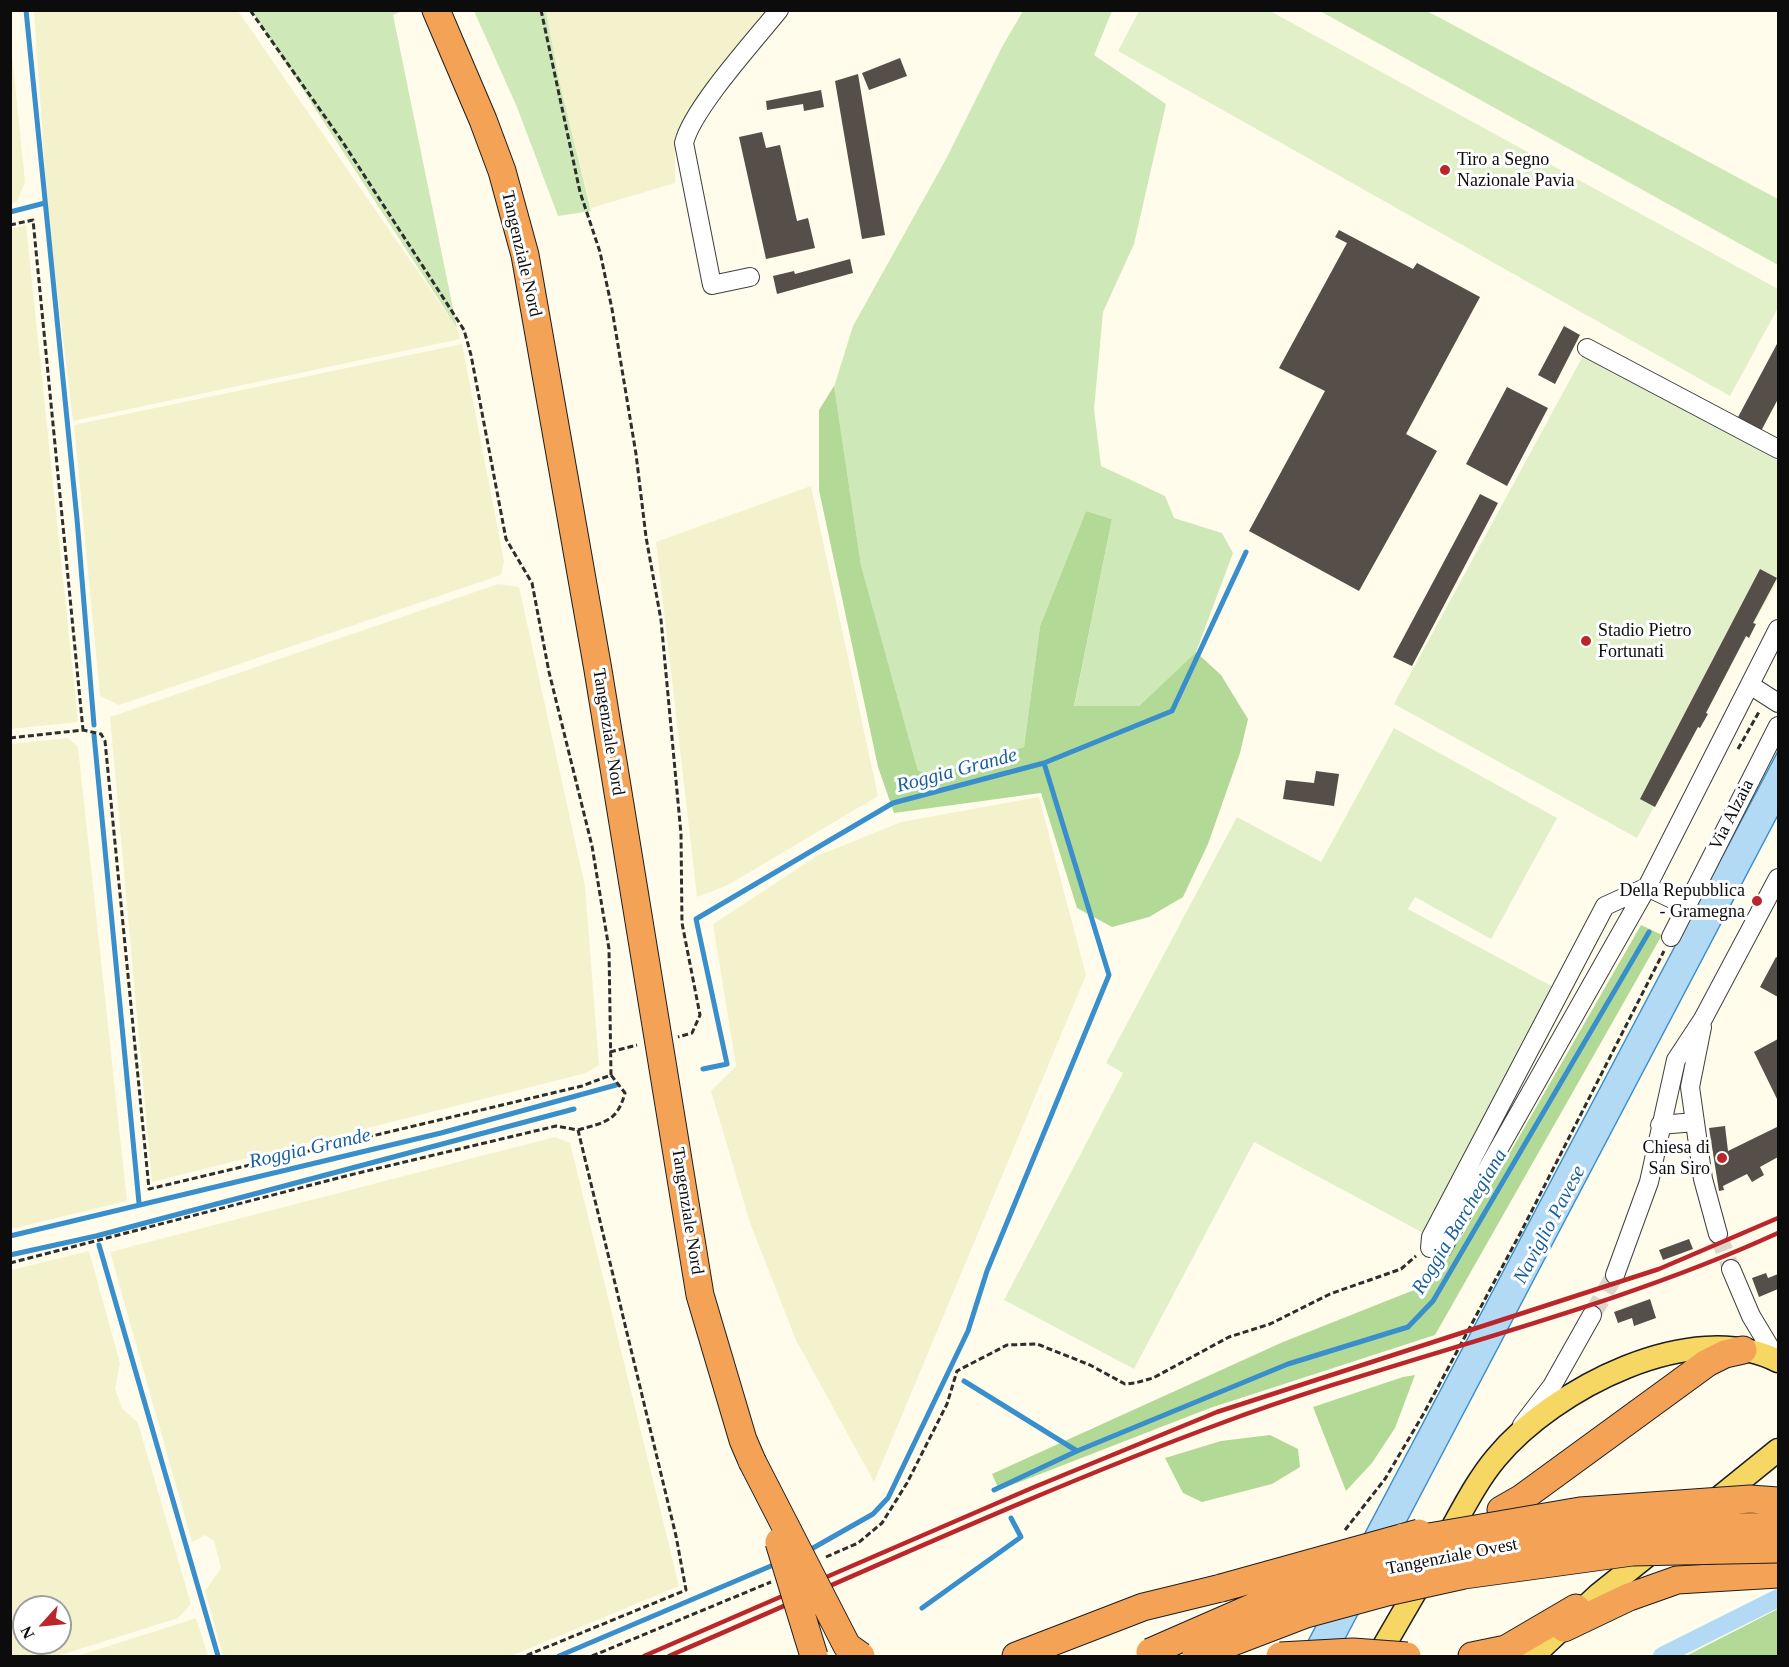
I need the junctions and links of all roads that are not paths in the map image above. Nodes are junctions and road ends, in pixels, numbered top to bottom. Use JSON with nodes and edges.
{"nodes":[{"id":1,"x":436,"y":10,"type":"edge"},
{"id":2,"x":779,"y":10,"type":"edge"},
{"id":3,"x":750,"y":277,"type":"dead end"},
{"id":4,"x":1587,"y":348,"type":"dead end"},
{"id":5,"x":1779,"y":449,"type":"edge"},
{"id":6,"x":1779,"y":629,"type":"edge"},
{"id":7,"x":1750,"y":685,"type":"junction"},
{"id":8,"x":1773,"y":700,"type":"edge"},
{"id":9,"x":1779,"y":726,"type":"edge"},
{"id":10,"x":1779,"y":878,"type":"edge"},
{"id":11,"x":1647,"y":887,"type":"junction"},
{"id":12,"x":1685,"y":905,"type":"junction"},
{"id":13,"x":1671,"y":937,"type":"road end"},
{"id":14,"x":1703,"y":1019,"type":"junction"},
{"id":15,"x":1695,"y":1122,"type":"junction"},
{"id":16,"x":1660,"y":1125,"type":"junction"},
{"id":17,"x":1718,"y":1234,"type":"tunnel mouth"},
{"id":18,"x":1731,"y":1269,"type":"tunnel mouth"},
{"id":19,"x":1615,"y":1275,"type":"tunnel mouth"},
{"id":20,"x":1592,"y":1315,"type":"tunnel mouth"},
{"id":21,"x":1743,"y":1350,"type":"junction"},
{"id":22,"x":1779,"y":1361,"type":"edge"},
{"id":23,"x":747,"y":1450,"type":"junction"},
{"id":24,"x":1779,"y":1450,"type":"edge"},
{"id":25,"x":1497,"y":1457,"type":"junction"},
{"id":26,"x":1779,"y":1501,"type":"edge"},
{"id":27,"x":1779,"y":1526,"type":"edge"},
{"id":28,"x":1403,"y":1537,"type":"junction"},
{"id":29,"x":1779,"y":1549,"type":"edge"},
{"id":30,"x":1779,"y":1574,"type":"edge"},
{"id":31,"x":1221,"y":1588,"type":"junction"},
{"id":32,"x":1598,"y":1595,"type":"junction"},
{"id":33,"x":1564,"y":1628,"type":"junction"},
{"id":34,"x":1145,"y":1654,"type":"edge"},
{"id":35,"x":814,"y":1656,"type":"edge"},
{"id":36,"x":835,"y":1656,"type":"edge"},
{"id":37,"x":861,"y":1656,"type":"edge"},
{"id":38,"x":1016,"y":1656,"type":"edge"},
{"id":39,"x":1068,"y":1656,"type":"edge"},
{"id":40,"x":1196,"y":1656,"type":"edge"},
{"id":41,"x":1280,"y":1656,"type":"edge"},
{"id":42,"x":1378,"y":1656,"type":"edge"},
{"id":43,"x":1407,"y":1656,"type":"edge"},
{"id":44,"x":1423,"y":1656,"type":"edge"},
{"id":45,"x":1472,"y":1656,"type":"edge"},
{"id":46,"x":1533,"y":1656,"type":"edge"}],
"edges":[{"from":1,"to":23,"type":"highway","name":"Tangenziale Nord"},
{"from":2,"to":3,"type":"street"},
{"from":4,"to":5,"type":"street"},
{"from":6,"to":7,"type":"street"},
{"from":7,"to":8,"type":"street"},
{"from":7,"to":11,"type":"street"},
{"from":9,"to":12,"type":"street","name":"Via Alzaia"},
{"from":10,"to":14,"type":"street"},
{"from":11,"to":11,"type":"street"},
{"from":11,"to":12,"type":"street"},
{"from":12,"to":13,"type":"street","name":"Via Alzaia"},
{"from":14,"to":15,"type":"street"},
{"from":14,"to":16,"type":"street"},
{"from":15,"to":16,"type":"street"},
{"from":15,"to":17,"type":"street"},
{"from":16,"to":19,"type":"street"},
{"from":18,"to":22,"type":"street"},
{"from":20,"to":25,"type":"street"},
{"from":21,"to":22,"type":"main road"},
{"from":21,"to":25,"type":"main road"},
{"from":21,"to":28,"type":"highway","bridge":true},
{"from":23,"to":35,"type":"highway","bridge":true},
{"from":23,"to":36,"type":"highway","bridge":true},
{"from":23,"to":37,"type":"highway","bridge":true},
{"from":24,"to":32,"type":"main road"},
{"from":25,"to":42,"type":"main road"},
{"from":26,"to":28,"type":"highway","bridge":true},
{"from":27,"to":34,"type":"highway","name":"Tangenziale Ovest","bridge":true},
{"from":28,"to":31,"type":"highway","bridge":true},
{"from":29,"to":40,"type":"highway","name":"Tangenziale Ovest","bridge":true},
{"from":30,"to":33,"type":"highway"},
{"from":31,"to":38,"type":"highway"},
{"from":31,"to":39,"type":"highway"},
{"from":32,"to":33,"type":"main road"},
{"from":32,"to":45,"type":"highway"},
{"from":33,"to":46,"type":"main road"},
{"from":41,"to":43,"type":"highway","bridge":true},
{"from":43,"to":44,"type":"highway"}]}
